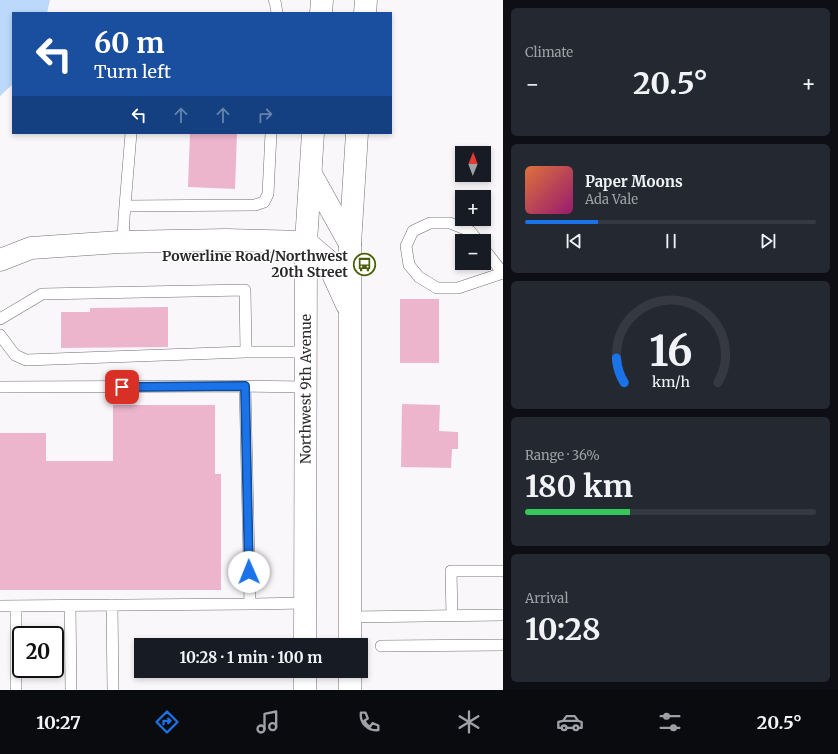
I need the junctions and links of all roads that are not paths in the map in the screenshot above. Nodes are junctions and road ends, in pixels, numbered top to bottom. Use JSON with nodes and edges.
{"nodes":[{"id":1,"x":274,"y":0,"type":"edge"},
{"id":2,"x":322,"y":0,"type":"edge"},
{"id":3,"x":366,"y":0,"type":"edge"},
{"id":4,"x":277,"y":12,"type":"edge"},
{"id":5,"x":321,"y":12,"type":"edge"},
{"id":6,"x":365,"y":12,"type":"edge"},
{"id":7,"x":131,"y":134,"type":"edge"},
{"id":8,"x":271,"y":134,"type":"edge"},
{"id":9,"x":313,"y":134,"type":"edge"},
{"id":10,"x":357,"y":134,"type":"edge"},
{"id":11,"x":311,"y":174,"type":"junction"},
{"id":12,"x":125,"y":206,"type":"junction"},
{"id":13,"x":472,"y":234,"type":"edge"},
{"id":14,"x":123,"y":242,"type":"junction"},
{"id":15,"x":306,"y":242,"type":"junction"},
{"id":16,"x":350,"y":244,"type":"junction"},
{"id":17,"x":491,"y":257,"type":"edge"},
{"id":18,"x":0,"y":260,"type":"edge"},
{"id":19,"x":503,"y":273,"type":"edge"},
{"id":20,"x":350,"y":311,"type":"junction"},
{"id":21,"x":0,"y":319,"type":"edge"},
{"id":22,"x":0,"y":335,"type":"edge"},
{"id":23,"x":246,"y":352,"type":"junction"},
{"id":24,"x":306,"y":352,"type":"junction"},
{"id":25,"x":245,"y":386,"type":"junction"},
{"id":26,"x":306,"y":387,"type":"junction"},
{"id":27,"x":0,"y":388,"type":"edge"},
{"id":28,"x":503,"y":571,"type":"edge"},
{"id":29,"x":305,"y":603,"type":"junction"},
{"id":30,"x":250,"y":604,"type":"junction"},
{"id":31,"x":112,"y":605,"type":"junction"},
{"id":32,"x":0,"y":606,"type":"edge"},
{"id":33,"x":16,"y":606,"type":"junction"},
{"id":34,"x":70,"y":606,"type":"junction"},
{"id":35,"x":503,"y":615,"type":"edge"},
{"id":36,"x":452,"y":616,"type":"junction"},
{"id":37,"x":350,"y":617,"type":"junction"},
{"id":38,"x":305,"y":638,"type":"edge"},
{"id":39,"x":350,"y":638,"type":"edge"},
{"id":40,"x":503,"y":645,"type":"edge"},
{"id":41,"x":380,"y":646,"type":"dead end"},
{"id":42,"x":305,"y":678,"type":"edge"},
{"id":43,"x":350,"y":678,"type":"edge"},
{"id":44,"x":16,"y":690,"type":"edge"},
{"id":45,"x":71,"y":690,"type":"edge"},
{"id":46,"x":113,"y":690,"type":"edge"},
{"id":47,"x":305,"y":690,"type":"edge"},
{"id":48,"x":350,"y":690,"type":"edge"}],
"edges":[{"from":1,"to":4,"type":"lane"},
{"from":2,"to":5,"type":"main road"},
{"from":3,"to":6,"type":"main road"},
{"from":7,"to":12,"type":"lane"},
{"from":8,"to":12,"type":"lane"},
{"from":9,"to":11,"type":"main road","name":"Northwest 9th Avenue"},
{"from":10,"to":16,"type":"main road"},
{"from":11,"to":15,"type":"main road","name":"Northwest 9th Avenue"},
{"from":11,"to":16,"type":"main road"},
{"from":12,"to":14,"type":"lane"},
{"from":13,"to":19,"type":"lane"},
{"from":14,"to":15,"type":"main road"},
{"from":14,"to":18,"type":"main road"},
{"from":15,"to":20,"type":"main road"},
{"from":15,"to":24,"type":"main road","name":"Northwest 9th Avenue"},
{"from":16,"to":20,"type":"main road"},
{"from":17,"to":19,"type":"lane"},
{"from":20,"to":37,"type":"main road"},
{"from":21,"to":23,"type":"lane"},
{"from":22,"to":23,"type":"lane"},
{"from":23,"to":24,"type":"lane"},
{"from":24,"to":26,"type":"main road","name":"Northwest 9th Avenue"},
{"from":25,"to":26,"type":"lane"},
{"from":25,"to":27,"type":"lane"},
{"from":25,"to":30,"type":"lane"},
{"from":26,"to":29,"type":"main road","name":"Northwest 9th Avenue"},
{"from":28,"to":36,"type":"lane"},
{"from":29,"to":30,"type":"lane"},
{"from":29,"to":38,"type":"main road","name":"Northwest 9th Avenue"},
{"from":30,"to":31,"type":"lane"},
{"from":31,"to":34,"type":"lane"},
{"from":31,"to":46,"type":"lane"},
{"from":32,"to":33,"type":"lane"},
{"from":33,"to":34,"type":"lane"},
{"from":33,"to":44,"type":"lane"},
{"from":34,"to":45,"type":"lane"},
{"from":35,"to":36,"type":"lane"},
{"from":36,"to":37,"type":"lane"},
{"from":37,"to":39,"type":"main road"},
{"from":40,"to":41,"type":"lane"},
{"from":42,"to":47,"type":"main road"},
{"from":43,"to":48,"type":"main road"}]}
